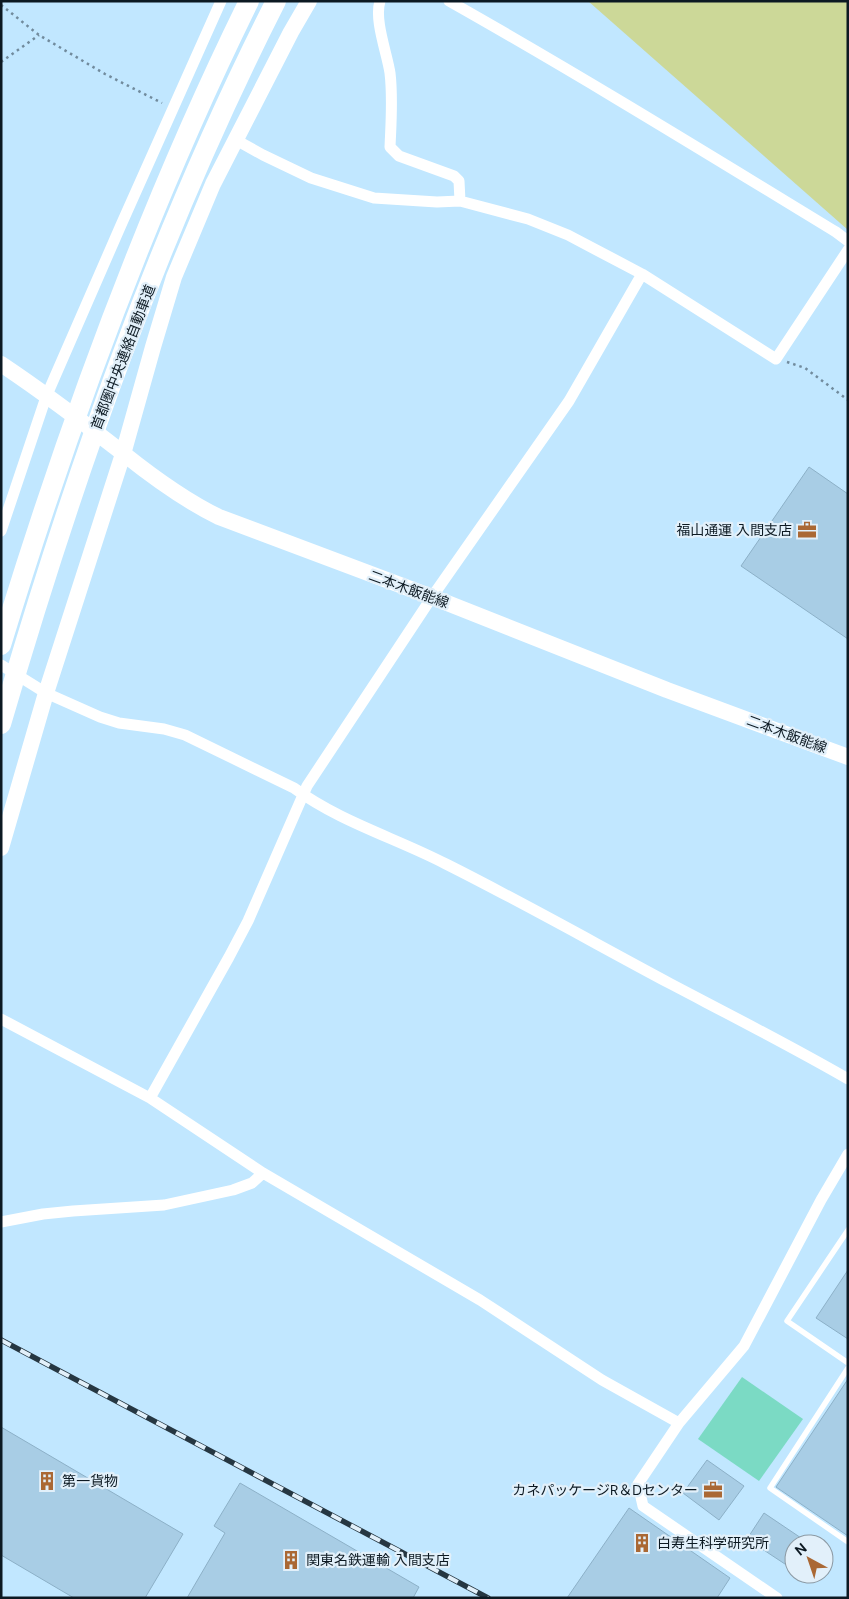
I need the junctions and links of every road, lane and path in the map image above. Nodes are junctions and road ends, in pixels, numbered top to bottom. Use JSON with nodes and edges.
{"nodes":[{"id":1,"x":221,"y":1,"type":"edge"},
{"id":2,"x":249,"y":1,"type":"edge"},
{"id":3,"x":276,"y":1,"type":"edge"},
{"id":4,"x":309,"y":1,"type":"edge"},
{"id":5,"x":380,"y":1,"type":"edge"},
{"id":6,"x":449,"y":1,"type":"edge"},
{"id":7,"x":1,"y":5,"type":"edge"},
{"id":8,"x":39,"y":35,"type":"junction"},
{"id":9,"x":1,"y":62,"type":"edge"},
{"id":10,"x":172,"y":108,"type":"junction"},
{"id":11,"x":236,"y":140,"type":"junction"},
{"id":12,"x":460,"y":201,"type":"junction"},
{"id":13,"x":848,"y":242,"type":"edge"},
{"id":14,"x":848,"y":250,"type":"edge"},
{"id":15,"x":642,"y":274,"type":"junction"},
{"id":16,"x":776,"y":359,"type":"junction"},
{"id":17,"x":1,"y":364,"type":"edge"},
{"id":18,"x":49,"y":398,"type":"junction"},
{"id":19,"x":848,"y":400,"type":"edge"},
{"id":20,"x":118,"y":450,"type":"junction"},
{"id":21,"x":1,"y":531,"type":"edge"},
{"id":22,"x":432,"y":597,"type":"junction"},
{"id":23,"x":1,"y":645,"type":"edge"},
{"id":24,"x":1,"y":665,"type":"edge"},
{"id":25,"x":42,"y":690,"type":"junction"},
{"id":26,"x":1,"y":724,"type":"edge"},
{"id":27,"x":848,"y":756,"type":"edge"},
{"id":28,"x":303,"y":795,"type":"junction"},
{"id":29,"x":1,"y":848,"type":"edge"},
{"id":30,"x":1,"y":1019,"type":"edge"},
{"id":31,"x":848,"y":1079,"type":"edge"},
{"id":32,"x":150,"y":1098,"type":"junction"},
{"id":33,"x":848,"y":1154,"type":"edge"},
{"id":34,"x":263,"y":1173,"type":"junction"},
{"id":35,"x":1,"y":1222,"type":"edge"},
{"id":36,"x":848,"y":1230,"type":"edge"},
{"id":37,"x":848,"y":1363,"type":"edge"},
{"id":38,"x":848,"y":1368,"type":"edge"},
{"id":39,"x":679,"y":1423,"type":"junction"},
{"id":40,"x":848,"y":1542,"type":"edge"},
{"id":41,"x":777,"y":1598,"type":"edge"}],
"edges":[{"from":1,"to":10,"type":"street"},
{"from":2,"to":23,"type":"highway","name":"首都圏中央連絡自動車道"},
{"from":3,"to":26,"type":"highway","name":"首都圏中央連絡自動車道"},
{"from":4,"to":11,"type":"main road"},
{"from":5,"to":12,"type":"street"},
{"from":6,"to":13,"type":"street"},
{"from":7,"to":8,"type":"path"},
{"from":8,"to":9,"type":"path"},
{"from":8,"to":10,"type":"path"},
{"from":10,"to":18,"type":"street"},
{"from":11,"to":12,"type":"street"},
{"from":11,"to":20,"type":"main road"},
{"from":12,"to":15,"type":"street"},
{"from":14,"to":16,"type":"street"},
{"from":15,"to":16,"type":"street"},
{"from":15,"to":22,"type":"street"},
{"from":16,"to":19,"type":"path"},
{"from":17,"to":18,"type":"main road","name":"二本木飯能線"},
{"from":18,"to":20,"type":"main road","name":"二本木飯能線"},
{"from":18,"to":21,"type":"street"},
{"from":20,"to":22,"type":"main road","name":"二本木飯能線"},
{"from":20,"to":25,"type":"main road"},
{"from":22,"to":27,"type":"main road","name":"二本木飯能線"},
{"from":22,"to":28,"type":"street"},
{"from":24,"to":25,"type":"street"},
{"from":25,"to":28,"type":"street"},
{"from":25,"to":29,"type":"main road"},
{"from":28,"to":31,"type":"street"},
{"from":28,"to":32,"type":"street"},
{"from":30,"to":32,"type":"street"},
{"from":32,"to":34,"type":"street"},
{"from":33,"to":39,"type":"street"},
{"from":34,"to":35,"type":"street"},
{"from":34,"to":39,"type":"street"},
{"from":36,"to":37,"type":"lane"},
{"from":38,"to":40,"type":"lane"},
{"from":39,"to":41,"type":"street"}]}
